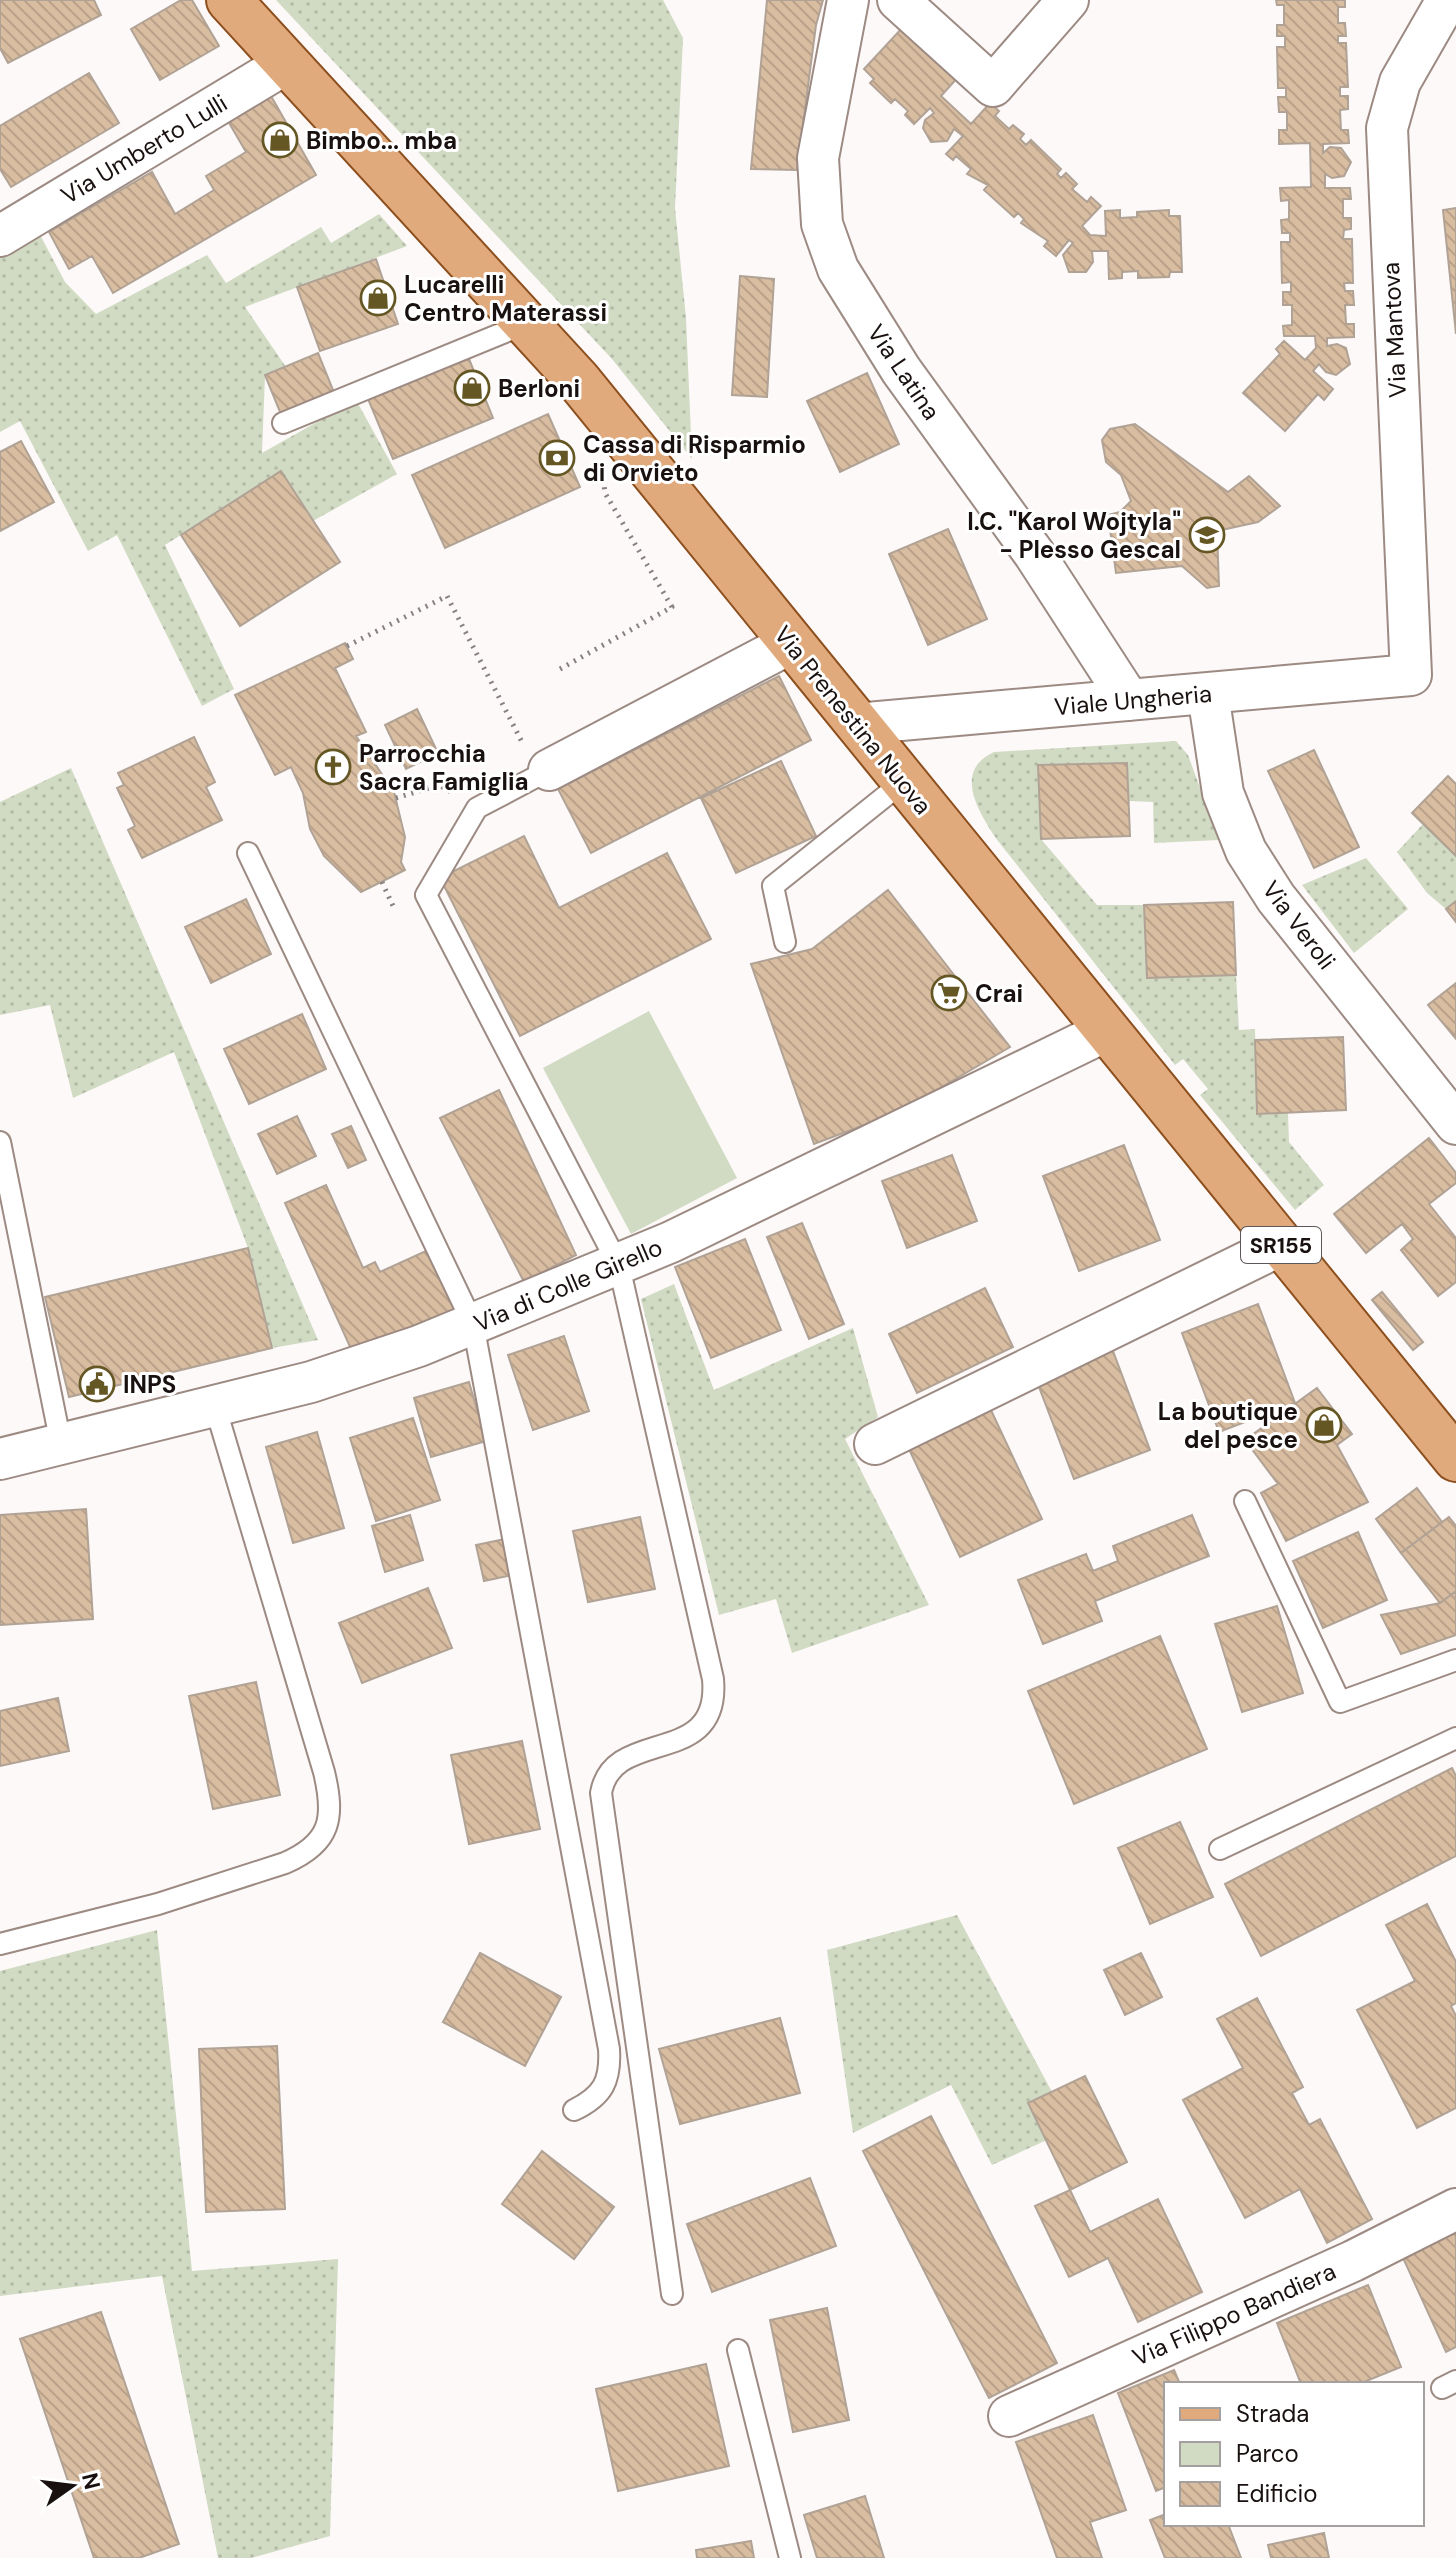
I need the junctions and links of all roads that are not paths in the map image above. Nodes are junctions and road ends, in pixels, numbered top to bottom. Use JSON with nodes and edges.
{"nodes":[{"id":1,"x":229,"y":0,"type":"edge"},
{"id":2,"x":848,"y":0,"type":"edge"},
{"id":3,"x":898,"y":0,"type":"edge"},
{"id":4,"x":1068,"y":0,"type":"edge"},
{"id":5,"x":1447,"y":0,"type":"edge"},
{"id":6,"x":287,"y":63,"type":"junction"},
{"id":7,"x":0,"y":236,"type":"edge"},
{"id":8,"x":528,"y":323,"type":"junction"},
{"id":9,"x":283,"y":423,"type":"dead end"},
{"id":10,"x":791,"y":643,"type":"junction"},
{"id":11,"x":1411,"y":675,"type":"joint"},
{"id":12,"x":1208,"y":694,"type":"junction"},
{"id":13,"x":1129,"y":700,"type":"junction"},
{"id":14,"x":856,"y":724,"type":"junction"},
{"id":15,"x":544,"y":773,"type":"joint"},
{"id":16,"x":903,"y":782,"type":"junction"},
{"id":17,"x":248,"y":853,"type":"dead end"},
{"id":18,"x":785,"y":942,"type":"dead end"},
{"id":19,"x":1106,"y":1031,"type":"junction"},
{"id":20,"x":1456,"y":1124,"type":"edge"},
{"id":21,"x":0,"y":1142,"type":"edge"},
{"id":22,"x":1281,"y":1245,"type":"junction"},
{"id":23,"x":619,"y":1266,"type":"junction"},
{"id":24,"x":473,"y":1324,"type":"junction"},
{"id":25,"x":215,"y":1406,"type":"junction"},
{"id":26,"x":61,"y":1444,"type":"junction"},
{"id":27,"x":875,"y":1444,"type":"dead end"},
{"id":28,"x":0,"y":1459,"type":"edge"},
{"id":29,"x":1456,"y":1459,"type":"edge"},
{"id":30,"x":1245,"y":1501,"type":"dead end"},
{"id":31,"x":1456,"y":1660,"type":"edge"},
{"id":32,"x":1456,"y":1738,"type":"edge"},
{"id":33,"x":1220,"y":1849,"type":"dead end"},
{"id":34,"x":0,"y":1944,"type":"edge"},
{"id":35,"x":574,"y":2110,"type":"dead end"},
{"id":36,"x":1456,"y":2209,"type":"edge"},
{"id":37,"x":672,"y":2294,"type":"dead end"},
{"id":38,"x":738,"y":2350,"type":"dead end"},
{"id":39,"x":1009,"y":2416,"type":"dead end"},
{"id":40,"x":790,"y":2558,"type":"edge"}],
"edges":[{"from":1,"to":6,"type":"main road","name":"Via Prenestina Nuova","number":"SR155"},
{"from":2,"to":13,"type":"street","name":"Via Latina"},
{"from":3,"to":4,"type":"street"},
{"from":5,"to":11,"type":"street","name":"Via Mantova"},
{"from":6,"to":7,"type":"street","name":"Via Umberto Lulli"},
{"from":6,"to":8,"type":"main road","name":"Via Prenestina Nuova","number":"SR155"},
{"from":8,"to":9,"type":"lane"},
{"from":8,"to":10,"type":"main road","name":"Via Prenestina Nuova","number":"SR155"},
{"from":10,"to":14,"type":"main road","name":"Via Prenestina Nuova","number":"SR155"},
{"from":10,"to":15,"type":"street"},
{"from":11,"to":12,"type":"street","name":"Viale Ungheria"},
{"from":12,"to":13,"type":"street","name":"Viale Ungheria"},
{"from":12,"to":20,"type":"street","name":"Via Veroli"},
{"from":13,"to":14,"type":"street","name":"Viale Ungheria"},
{"from":14,"to":16,"type":"main road","name":"Via Prenestina Nuova","number":"SR155"},
{"from":15,"to":23,"type":"lane"},
{"from":16,"to":18,"type":"lane"},
{"from":16,"to":19,"type":"main road","name":"Via Prenestina Nuova","number":"SR155"},
{"from":17,"to":24,"type":"lane"},
{"from":19,"to":22,"type":"main road","name":"Via Prenestina Nuova","number":"SR155"},
{"from":19,"to":23,"type":"street","name":"Via di Colle Girello"},
{"from":21,"to":26,"type":"lane"},
{"from":22,"to":27,"type":"street"},
{"from":22,"to":29,"type":"main road","name":"Via Prenestina Nuova","number":"SR155"},
{"from":23,"to":24,"type":"street","name":"Via di Colle Girello"},
{"from":23,"to":37,"type":"lane"},
{"from":24,"to":25,"type":"street","name":"Via di Colle Girello"},
{"from":24,"to":35,"type":"lane"},
{"from":25,"to":26,"type":"street","name":"Via di Colle Girello"},
{"from":25,"to":34,"type":"lane"},
{"from":26,"to":28,"type":"street","name":"Via di Colle Girello"},
{"from":30,"to":31,"type":"lane"},
{"from":32,"to":33,"type":"lane"},
{"from":36,"to":39,"type":"street","name":"Via Filippo Bandiera"},
{"from":38,"to":40,"type":"lane"}]}
